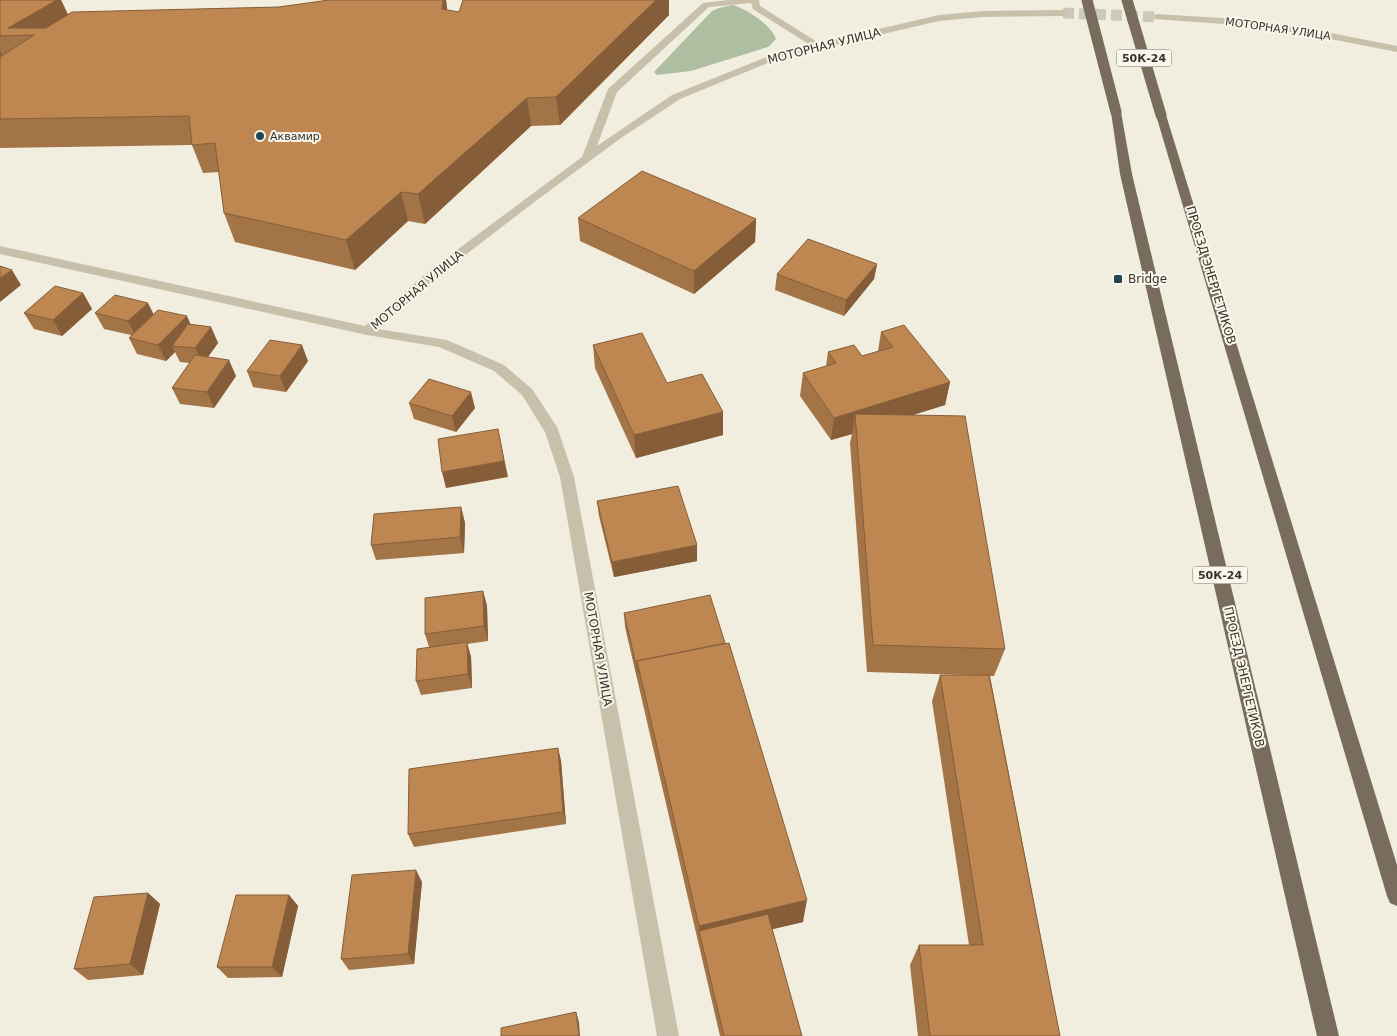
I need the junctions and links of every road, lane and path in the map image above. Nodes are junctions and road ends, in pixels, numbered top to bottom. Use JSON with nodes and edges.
{"nodes":[{"id":1,"x":755,"y":0,"type":"edge"},
{"id":2,"x":1087,"y":0,"type":"edge"},
{"id":3,"x":1127,"y":0,"type":"edge"},
{"id":4,"x":1063,"y":13,"type":"tunnel mouth"},
{"id":5,"x":1157,"y":17,"type":"tunnel mouth"},
{"id":6,"x":817,"y":46,"type":"junction"},
{"id":7,"x":1397,"y":49,"type":"edge"},
{"id":8,"x":586,"y":159,"type":"junction"},
{"id":9,"x":0,"y":250,"type":"edge"},
{"id":10,"x":367,"y":331,"type":"junction"},
{"id":11,"x":1397,"y":896,"type":"edge"},
{"id":12,"x":668,"y":1036,"type":"edge"},
{"id":13,"x":1328,"y":1036,"type":"edge"}],
"edges":[{"from":1,"to":6,"type":"street"},
{"from":1,"to":8,"type":"street"},
{"from":2,"to":13,"type":"main road","name":"ПРОЕЗД ЭНЕРГЕТИКОВ","number":"50К-24","bridge":true},
{"from":3,"to":11,"type":"main road","name":"ПРОЕЗД ЭНЕРГЕТИКОВ","number":"50К-24","bridge":true},
{"from":4,"to":6,"type":"street","name":"МОТОРНАЯ УЛИЦА"},
{"from":5,"to":7,"type":"street","name":"МОТОРНАЯ УЛИЦА"},
{"from":6,"to":8,"type":"street","name":"МОТОРНАЯ УЛИЦА"},
{"from":8,"to":10,"type":"street","name":"МОТОРНАЯ УЛИЦА"},
{"from":9,"to":10,"type":"street"},
{"from":10,"to":12,"type":"street","name":"МОТОРНАЯ УЛИЦА"}]}
